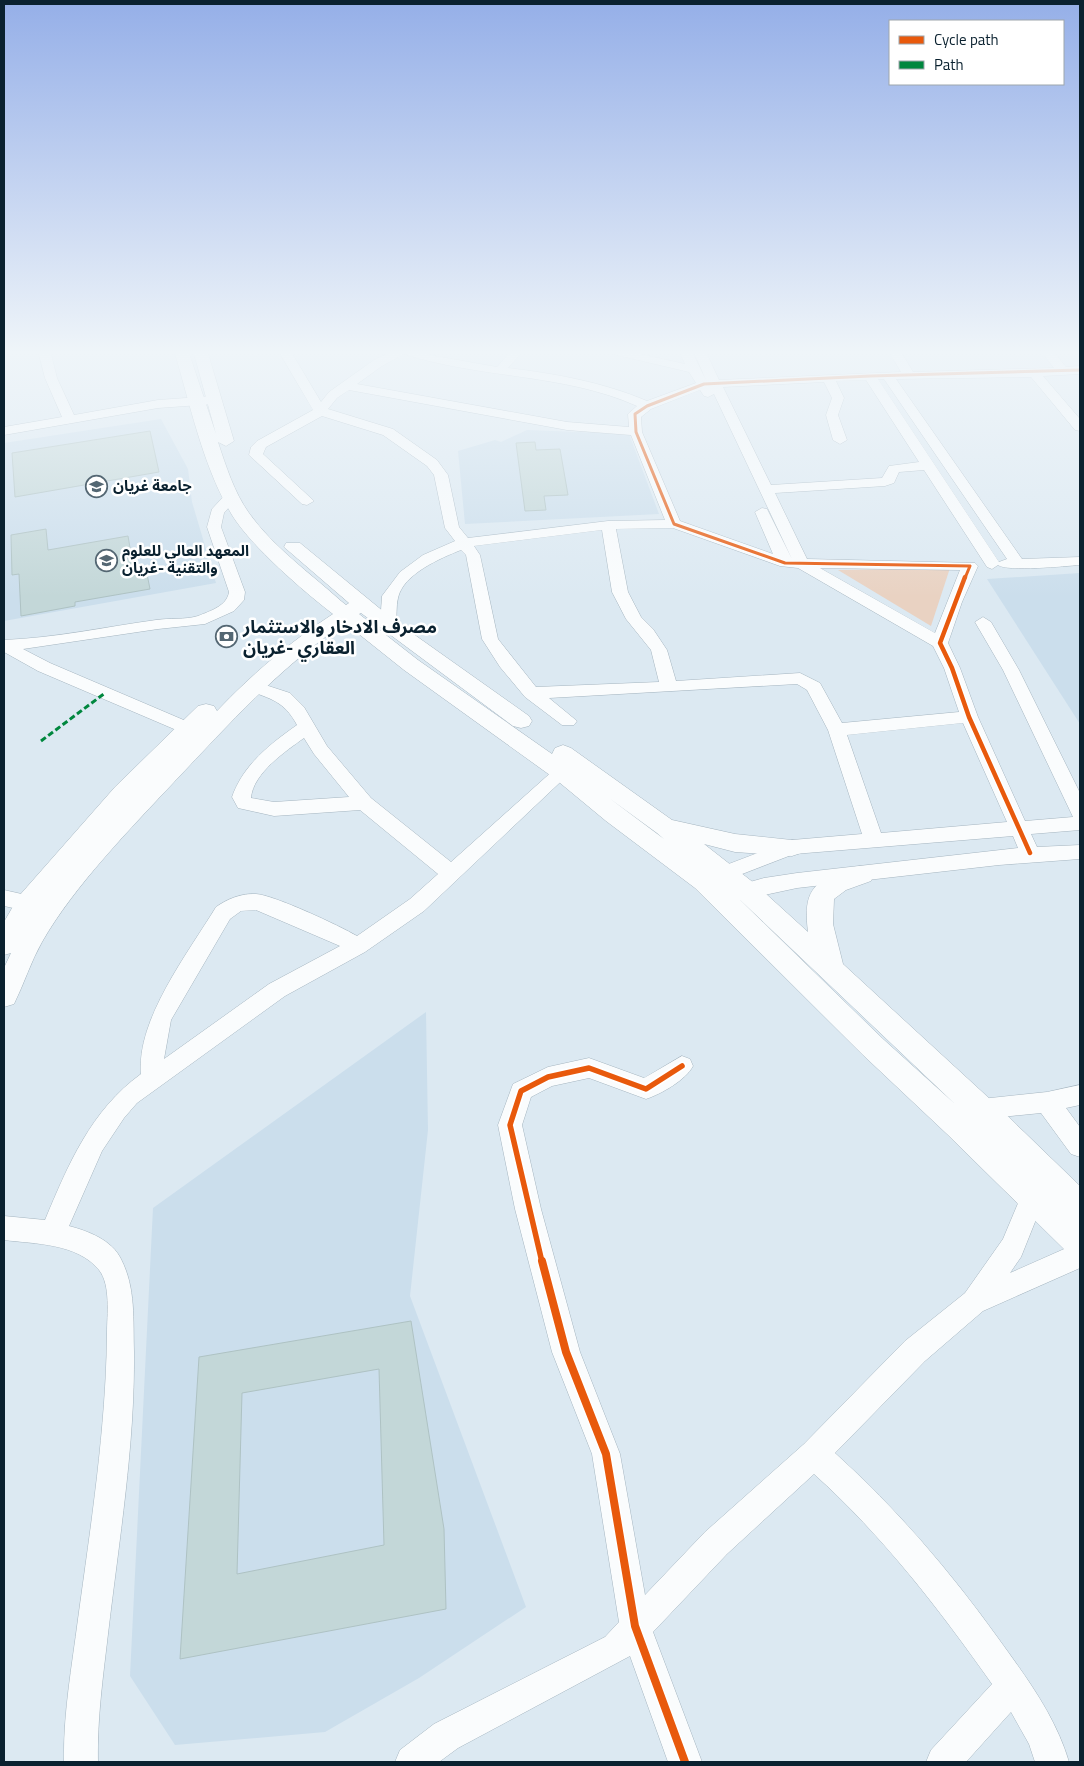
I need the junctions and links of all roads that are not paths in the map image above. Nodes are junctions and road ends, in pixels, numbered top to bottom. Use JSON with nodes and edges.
{"nodes":[{"id":1,"x":209,"y":432,"type":"edge"},
{"id":2,"x":218,"y":432,"type":"edge"},
{"id":3,"x":284,"y":432,"type":"edge"},
{"id":4,"x":389,"y":432,"type":"edge"},
{"id":5,"x":636,"y":432,"type":"edge"},
{"id":6,"x":730,"y":432,"type":"edge"},
{"id":7,"x":736,"y":432,"type":"edge"},
{"id":8,"x":838,"y":432,"type":"edge"},
{"id":9,"x":907,"y":432,"type":"edge"},
{"id":10,"x":927,"y":432,"type":"edge"},
{"id":11,"x":840,"y":440,"type":"dead end"},
{"id":12,"x":928,"y":465,"type":"junction"},
{"id":13,"x":766,"y":489,"type":"junction"},
{"id":14,"x":230,"y":498,"type":"junction"},
{"id":15,"x":307,"y":501,"type":"dead end"},
{"id":16,"x":674,"y":524,"type":"junction"},
{"id":17,"x":608,"y":525,"type":"junction"},
{"id":18,"x":464,"y":543,"type":"junction"},
{"id":19,"x":1080,"y":561,"type":"edge"},
{"id":20,"x":785,"y":563,"type":"junction"},
{"id":21,"x":802,"y":564,"type":"junction"},
{"id":22,"x":992,"y":564,"type":"junction"},
{"id":23,"x":1018,"y":564,"type":"junction"},
{"id":24,"x":970,"y":566,"type":"junction"},
{"id":25,"x":348,"y":604,"type":"junction"},
{"id":26,"x":983,"y":622,"type":"dead end"},
{"id":27,"x":388,"y":625,"type":"junction"},
{"id":28,"x":940,"y":643,"type":"junction"},
{"id":29,"x":4,"y":645,"type":"edge"},
{"id":30,"x":254,"y":686,"type":"junction"},
{"id":31,"x":669,"y":687,"type":"junction"},
{"id":32,"x":531,"y":693,"type":"junction"},
{"id":33,"x":969,"y":717,"type":"junction"},
{"id":34,"x":568,"y":721,"type":"dead end"},
{"id":35,"x":307,"y":727,"type":"junction"},
{"id":36,"x":187,"y":728,"type":"junction"},
{"id":37,"x":837,"y":730,"type":"junction"},
{"id":38,"x":562,"y":772,"type":"junction"},
{"id":39,"x":364,"y":803,"type":"junction"},
{"id":40,"x":1080,"y":812,"type":"edge"},
{"id":41,"x":1080,"y":823,"type":"edge"},
{"id":42,"x":665,"y":827,"type":"junction"},
{"id":43,"x":1018,"y":828,"type":"junction"},
{"id":44,"x":874,"y":840,"type":"junction"},
{"id":45,"x":792,"y":847,"type":"junction"},
{"id":46,"x":1080,"y":852,"type":"edge"},
{"id":47,"x":1030,"y":854,"type":"junction"},
{"id":48,"x":450,"y":872,"type":"junction"},
{"id":49,"x":862,"y":874,"type":"junction"},
{"id":50,"x":724,"y":885,"type":"junction"},
{"id":51,"x":4,"y":898,"type":"edge"},
{"id":52,"x":28,"y":903,"type":"junction"},
{"id":53,"x":50,"y":908,"type":"junction"},
{"id":54,"x":4,"y":945,"type":"edge"},
{"id":55,"x":358,"y":946,"type":"junction"},
{"id":56,"x":831,"y":970,"type":"junction"},
{"id":57,"x":4,"y":996,"type":"edge"},
{"id":58,"x":682,"y":1066,"type":"dead end"},
{"id":59,"x":153,"y":1077,"type":"junction"},
{"id":60,"x":1080,"y":1095,"type":"edge"},
{"id":61,"x":1047,"y":1102,"type":"junction"},
{"id":62,"x":981,"y":1109,"type":"junction"},
{"id":63,"x":1080,"y":1146,"type":"edge"},
{"id":64,"x":1033,"y":1197,"type":"junction"},
{"id":65,"x":1080,"y":1208,"type":"edge"},
{"id":66,"x":4,"y":1228,"type":"edge"},
{"id":67,"x":53,"y":1233,"type":"junction"},
{"id":68,"x":1080,"y":1243,"type":"edge"},
{"id":69,"x":1080,"y":1255,"type":"edge"},
{"id":70,"x":974,"y":1302,"type":"junction"},
{"id":71,"x":814,"y":1454,"type":"junction"},
{"id":72,"x":635,"y":1626,"type":"junction"},
{"id":73,"x":1013,"y":1686,"type":"junction"},
{"id":74,"x":81,"y":1762,"type":"edge"},
{"id":75,"x":412,"y":1762,"type":"edge"},
{"id":76,"x":686,"y":1762,"type":"edge"},
{"id":77,"x":943,"y":1762,"type":"edge"},
{"id":78,"x":1052,"y":1762,"type":"edge"}],
"edges":[{"from":1,"to":14,"type":"main road"},
{"from":2,"to":25,"type":"main road"},
{"from":3,"to":15,"type":"street"},
{"from":4,"to":18,"type":"street"},
{"from":5,"to":16,"type":"street"},
{"from":6,"to":20,"type":"street"},
{"from":7,"to":13,"type":"street"},
{"from":8,"to":11,"type":"street"},
{"from":9,"to":12,"type":"street"},
{"from":10,"to":23,"type":"street"},
{"from":12,"to":13,"type":"street"},
{"from":12,"to":22,"type":"street"},
{"from":13,"to":21,"type":"street"},
{"from":14,"to":25,"type":"main road"},
{"from":14,"to":29,"type":"street"},
{"from":16,"to":17,"type":"street"},
{"from":16,"to":20,"type":"street"},
{"from":17,"to":18,"type":"street"},
{"from":17,"to":31,"type":"street"},
{"from":18,"to":27,"type":"street"},
{"from":18,"to":32,"type":"street"},
{"from":19,"to":23,"type":"street"},
{"from":20,"to":21,"type":"street"},
{"from":21,"to":24,"type":"street"},
{"from":21,"to":28,"type":"street"},
{"from":22,"to":23,"type":"street"},
{"from":22,"to":24,"type":"street"},
{"from":24,"to":28,"type":"street"},
{"from":25,"to":27,"type":"main road"},
{"from":25,"to":30,"type":"main road"},
{"from":25,"to":36,"type":"main road"},
{"from":25,"to":38,"type":"main road"},
{"from":26,"to":40,"type":"street"},
{"from":27,"to":42,"type":"main road"},
{"from":28,"to":33,"type":"street"},
{"from":29,"to":36,"type":"street"},
{"from":30,"to":35,"type":"street"},
{"from":30,"to":53,"type":"main road"},
{"from":31,"to":32,"type":"street"},
{"from":31,"to":37,"type":"street"},
{"from":32,"to":34,"type":"street"},
{"from":33,"to":37,"type":"street"},
{"from":33,"to":43,"type":"street"},
{"from":35,"to":39,"type":"street"},
{"from":35,"to":39,"type":"street"},
{"from":36,"to":52,"type":"main road"},
{"from":37,"to":44,"type":"street"},
{"from":38,"to":48,"type":"street"},
{"from":38,"to":50,"type":"main road"},
{"from":39,"to":48,"type":"street"},
{"from":41,"to":43,"type":"street"},
{"from":42,"to":45,"type":"main road"},
{"from":42,"to":50,"type":"main road"},
{"from":43,"to":44,"type":"street"},
{"from":43,"to":47,"type":"street"},
{"from":44,"to":45,"type":"street"},
{"from":45,"to":50,"type":"street"},
{"from":46,"to":47,"type":"street"},
{"from":47,"to":49,"type":"street"},
{"from":48,"to":55,"type":"street"},
{"from":49,"to":50,"type":"street"},
{"from":49,"to":56,"type":"main road"},
{"from":50,"to":56,"type":"main road"},
{"from":50,"to":64,"type":"main road"},
{"from":51,"to":52,"type":"street"},
{"from":52,"to":53,"type":"street"},
{"from":52,"to":54,"type":"main road"},
{"from":53,"to":57,"type":"main road"},
{"from":55,"to":59,"type":"street"},
{"from":55,"to":59,"type":"street"},
{"from":56,"to":62,"type":"main road"},
{"from":58,"to":72,"type":"street"},
{"from":59,"to":67,"type":"street"},
{"from":60,"to":61,"type":"street"},
{"from":61,"to":62,"type":"street"},
{"from":61,"to":63,"type":"street"},
{"from":62,"to":65,"type":"main road"},
{"from":64,"to":68,"type":"main road"},
{"from":64,"to":70,"type":"street"},
{"from":66,"to":67,"type":"street"},
{"from":67,"to":74,"type":"street"},
{"from":69,"to":70,"type":"street"},
{"from":70,"to":71,"type":"street"},
{"from":71,"to":72,"type":"street"},
{"from":71,"to":73,"type":"street"},
{"from":72,"to":75,"type":"street"},
{"from":72,"to":76,"type":"street"},
{"from":73,"to":77,"type":"street"},
{"from":73,"to":78,"type":"street"}]}
